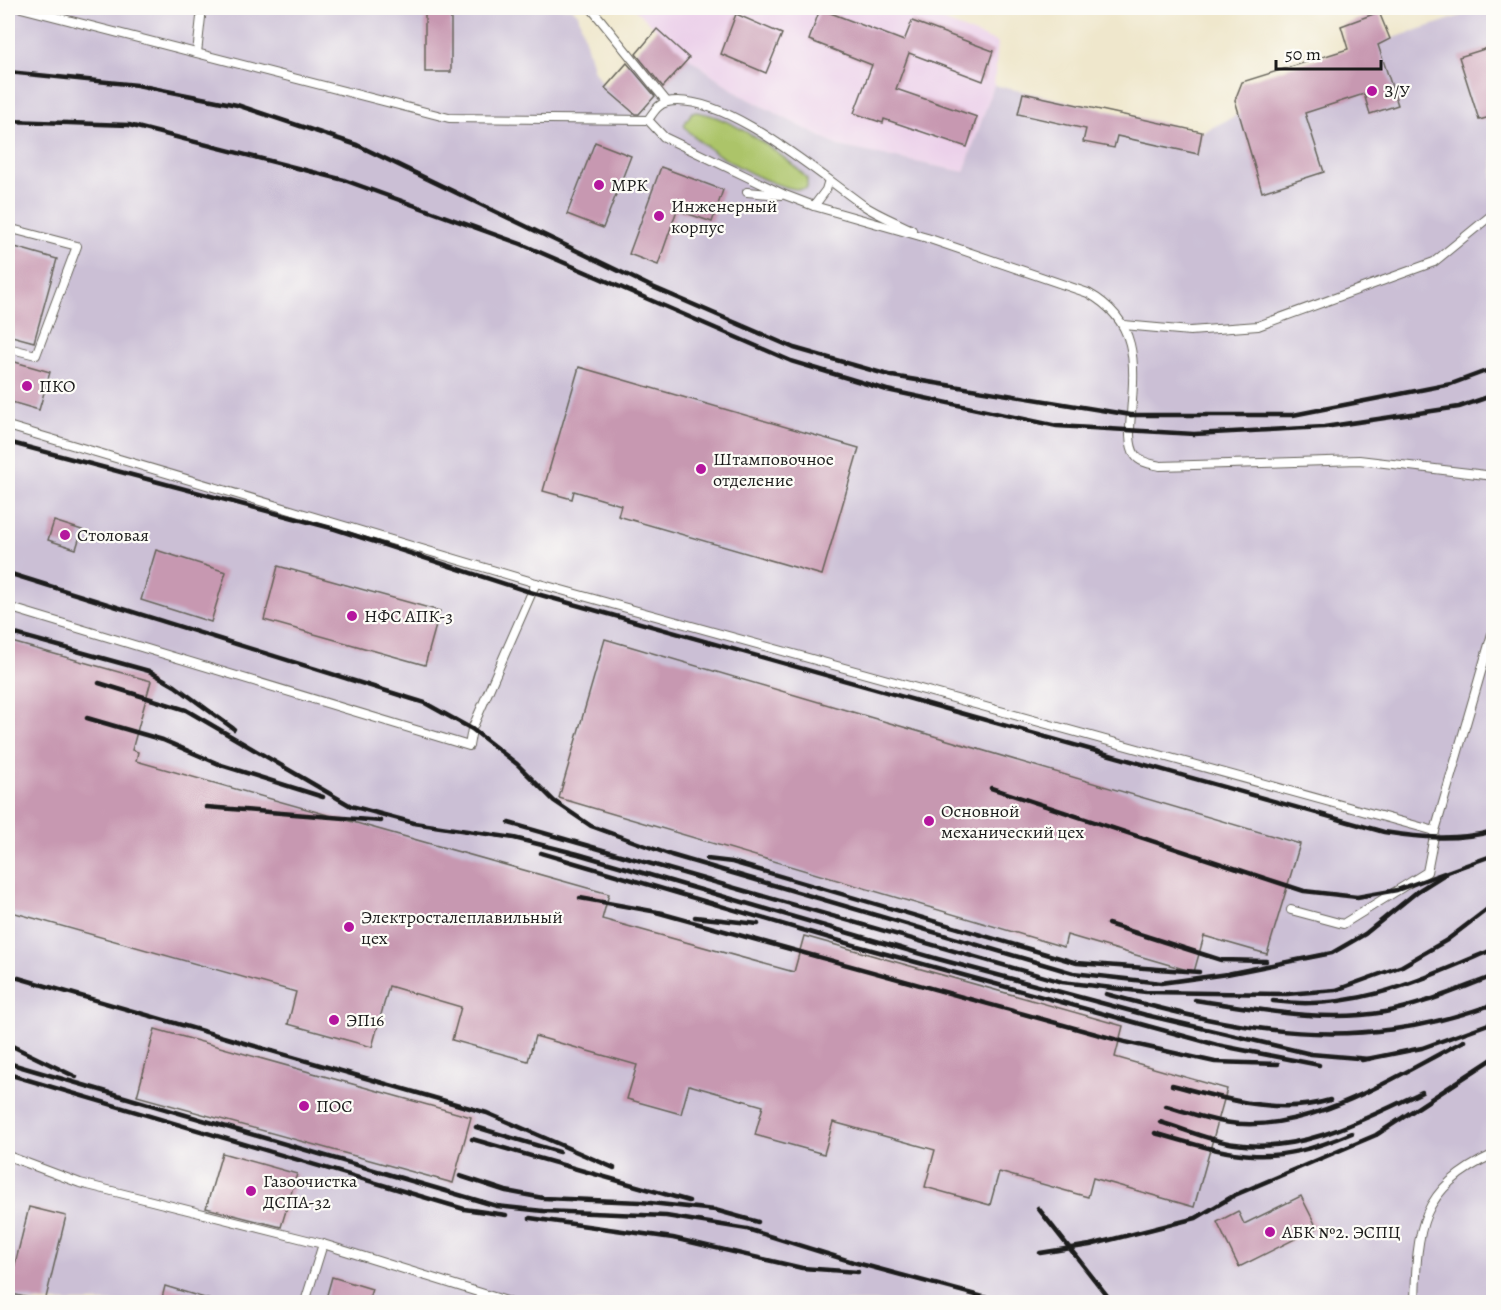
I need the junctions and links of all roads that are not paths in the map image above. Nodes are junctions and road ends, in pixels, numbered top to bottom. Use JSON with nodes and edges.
{"nodes":[{"id":1,"x":21,"y":8,"type":"edge"},
{"id":2,"x":202,"y":8,"type":"edge"},
{"id":3,"x":591,"y":8,"type":"edge"},
{"id":4,"x":197,"y":53,"type":"junction"},
{"id":5,"x":667,"y":102,"type":"junction"},
{"id":6,"x":648,"y":120,"type":"junction"},
{"id":7,"x":829,"y":180,"type":"junction"},
{"id":8,"x":747,"y":192,"type":"dead end"},
{"id":9,"x":785,"y":195,"type":"junction"},
{"id":10,"x":814,"y":206,"type":"junction"},
{"id":11,"x":1494,"y":213,"type":"edge"},
{"id":12,"x":8,"y":228,"type":"edge"},
{"id":13,"x":927,"y":238,"type":"junction"},
{"id":14,"x":1124,"y":325,"type":"junction"},
{"id":15,"x":8,"y":348,"type":"edge"},
{"id":16,"x":8,"y":426,"type":"edge"},
{"id":17,"x":1494,"y":476,"type":"edge"},
{"id":18,"x":536,"y":583,"type":"junction"},
{"id":19,"x":8,"y":607,"type":"edge"},
{"id":20,"x":1494,"y":627,"type":"edge"},
{"id":21,"x":1435,"y":831,"type":"junction"},
{"id":22,"x":1291,"y":910,"type":"dead end"},
{"id":23,"x":1494,"y":1154,"type":"edge"},
{"id":24,"x":8,"y":1155,"type":"edge"},
{"id":25,"x":323,"y":1244,"type":"junction"},
{"id":26,"x":494,"y":1300,"type":"edge"},
{"id":27,"x":305,"y":1302,"type":"edge"},
{"id":28,"x":510,"y":1302,"type":"edge"},
{"id":29,"x":1415,"y":1302,"type":"edge"}],
"edges":[{"from":1,"to":4,"type":"lane"},
{"from":2,"to":4,"type":"lane"},
{"from":3,"to":5,"type":"lane"},
{"from":4,"to":6,"type":"lane"},
{"from":5,"to":6,"type":"lane"},
{"from":5,"to":7,"type":"lane"},
{"from":6,"to":9,"type":"lane"},
{"from":7,"to":10,"type":"lane"},
{"from":7,"to":13,"type":"lane"},
{"from":8,"to":9,"type":"lane"},
{"from":9,"to":10,"type":"lane"},
{"from":10,"to":13,"type":"lane"},
{"from":11,"to":14,"type":"lane"},
{"from":12,"to":15,"type":"lane"},
{"from":13,"to":14,"type":"lane"},
{"from":14,"to":17,"type":"lane"},
{"from":16,"to":18,"type":"lane"},
{"from":18,"to":19,"type":"lane"},
{"from":18,"to":21,"type":"lane"},
{"from":20,"to":21,"type":"lane"},
{"from":21,"to":22,"type":"lane"},
{"from":23,"to":29,"type":"lane"},
{"from":24,"to":25,"type":"lane"},
{"from":25,"to":26,"type":"lane"},
{"from":25,"to":27,"type":"lane"},
{"from":26,"to":28,"type":"lane"}]}
